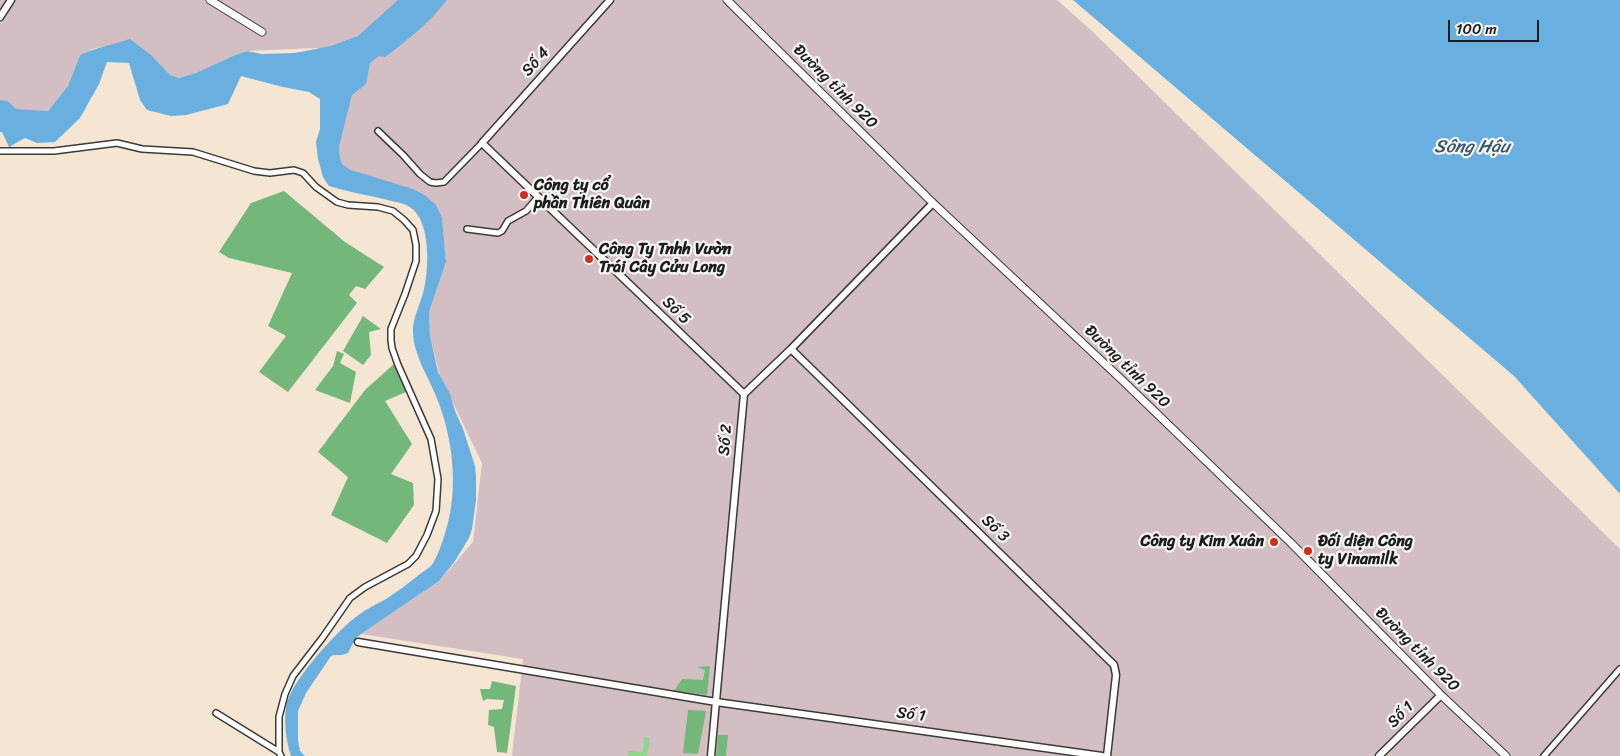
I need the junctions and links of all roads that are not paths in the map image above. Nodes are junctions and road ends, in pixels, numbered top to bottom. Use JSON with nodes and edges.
{"nodes":[{"id":1,"x":11,"y":0,"type":"edge"},
{"id":2,"x":210,"y":0,"type":"edge"},
{"id":3,"x":610,"y":0,"type":"edge"},
{"id":4,"x":727,"y":0,"type":"edge"},
{"id":5,"x":0,"y":18,"type":"edge"},
{"id":6,"x":262,"y":32,"type":"dead end"},
{"id":7,"x":378,"y":131,"type":"dead end"},
{"id":8,"x":482,"y":143,"type":"junction"},
{"id":9,"x":0,"y":151,"type":"edge"},
{"id":10,"x":538,"y":197,"type":"junction"},
{"id":11,"x":933,"y":203,"type":"junction"},
{"id":12,"x":467,"y":229,"type":"dead end"},
{"id":13,"x":791,"y":349,"type":"junction"},
{"id":14,"x":744,"y":394,"type":"junction"},
{"id":15,"x":358,"y":642,"type":"dead end"},
{"id":16,"x":1620,"y":669,"type":"edge"},
{"id":17,"x":1441,"y":694,"type":"junction"},
{"id":18,"x":716,"y":702,"type":"junction"},
{"id":19,"x":216,"y":713,"type":"dead end"},
{"id":20,"x":280,"y":754,"type":"edge"},
{"id":21,"x":710,"y":756,"type":"edge"},
{"id":22,"x":1102,"y":756,"type":"edge"},
{"id":23,"x":1107,"y":756,"type":"edge"},
{"id":24,"x":1379,"y":756,"type":"edge"},
{"id":25,"x":1506,"y":756,"type":"edge"},
{"id":26,"x":1544,"y":756,"type":"edge"}],
"edges":[{"from":1,"to":5,"type":"street"},
{"from":2,"to":6,"type":"main road"},
{"from":3,"to":8,"type":"street","name":"Số 4"},
{"from":4,"to":11,"type":"main road","name":"Đường tỉnh 920"},
{"from":7,"to":8,"type":"street"},
{"from":8,"to":10,"type":"street","name":"Số 5"},
{"from":9,"to":20,"type":"street"},
{"from":10,"to":12,"type":"street"},
{"from":10,"to":14,"type":"street","name":"Số 5"},
{"from":11,"to":13,"type":"street"},
{"from":11,"to":17,"type":"main road","name":"Đường tỉnh 920"},
{"from":13,"to":14,"type":"street"},
{"from":13,"to":23,"type":"street","name":"Số 3"},
{"from":14,"to":18,"type":"street","name":"Số 2"},
{"from":15,"to":18,"type":"street","name":"Số 1"},
{"from":16,"to":26,"type":"street"},
{"from":17,"to":24,"type":"street","name":"Số 1"},
{"from":17,"to":25,"type":"main road","name":"Đường tỉnh 920"},
{"from":18,"to":21,"type":"street","name":"Số 2"},
{"from":18,"to":22,"type":"street","name":"Số 1"},
{"from":19,"to":20,"type":"street"}]}
